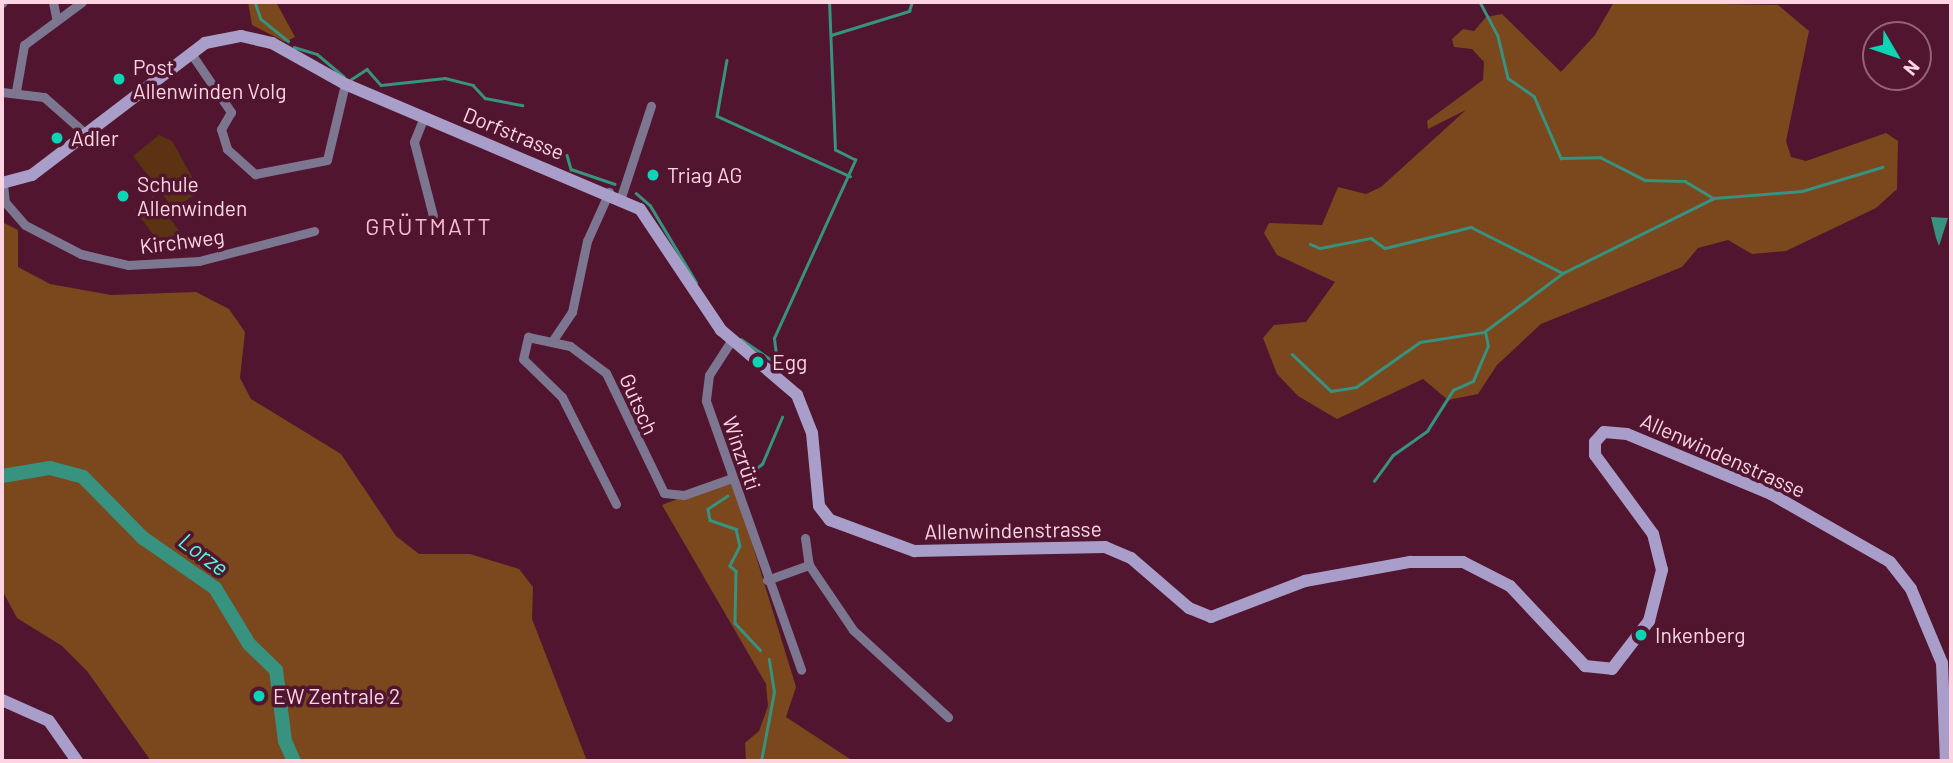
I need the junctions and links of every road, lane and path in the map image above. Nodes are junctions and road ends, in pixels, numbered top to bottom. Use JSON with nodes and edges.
{"nodes":[{"id":1,"x":53,"y":2,"type":"edge"},
{"id":2,"x":82,"y":2,"type":"edge"},
{"id":3,"x":56,"y":17,"type":"junction"},
{"id":4,"x":190,"y":52,"type":"junction"},
{"id":5,"x":345,"y":85,"type":"junction"},
{"id":6,"x":16,"y":91,"type":"junction"},
{"id":7,"x":2,"y":92,"type":"edge"},
{"id":8,"x":651,"y":106,"type":"dead end"},
{"id":9,"x":424,"y":117,"type":"junction"},
{"id":10,"x":85,"y":133,"type":"junction"},
{"id":11,"x":2,"y":183,"type":"edge"},
{"id":12,"x":615,"y":194,"type":"junction"},
{"id":13,"x":433,"y":216,"type":"dead end"},
{"id":14,"x":314,"y":231,"type":"dead end"},
{"id":15,"x":553,"y":340,"type":"junction"},
{"id":16,"x":731,"y":341,"type":"junction"},
{"id":17,"x":732,"y":478,"type":"junction"},
{"id":18,"x":615,"y":504,"type":"dead end"},
{"id":19,"x":804,"y":538,"type":"dead end"},
{"id":20,"x":878,"y":541,"type":"joint"},
{"id":21,"x":809,"y":565,"type":"junction"},
{"id":22,"x":767,"y":580,"type":"junction"},
{"id":23,"x":801,"y":670,"type":"dead end"},
{"id":24,"x":2,"y":700,"type":"edge"},
{"id":25,"x":948,"y":717,"type":"dead end"},
{"id":26,"x":77,"y":761,"type":"edge"},
{"id":27,"x":1946,"y":761,"type":"edge"}],
"edges":[{"from":1,"to":3,"type":"street"},
{"from":2,"to":3,"type":"street"},
{"from":3,"to":6,"type":"street"},
{"from":4,"to":5,"type":"street","name":"Dorfstrasse"},
{"from":4,"to":5,"type":"street"},
{"from":4,"to":10,"type":"street","name":"Dorfstrasse"},
{"from":5,"to":9,"type":"street","name":"Dorfstrasse"},
{"from":6,"to":7,"type":"street"},
{"from":6,"to":10,"type":"street"},
{"from":8,"to":12,"type":"street"},
{"from":9,"to":12,"type":"street","name":"Dorfstrasse"},
{"from":9,"to":13,"type":"street"},
{"from":10,"to":11,"type":"street","name":"Dorfstrasse"},
{"from":11,"to":14,"type":"street","name":"Kirchweg"},
{"from":12,"to":15,"type":"street"},
{"from":12,"to":16,"type":"street","name":"Dorfstrasse"},
{"from":15,"to":17,"type":"street","name":"Gutsch"},
{"from":15,"to":18,"type":"street"},
{"from":16,"to":17,"type":"street","name":"Winzrüti"},
{"from":16,"to":20,"type":"street","name":"Dorfstrasse"},
{"from":17,"to":22,"type":"street","name":"Winzrüti"},
{"from":19,"to":21,"type":"street"},
{"from":20,"to":27,"type":"street","name":"Allenwindenstrasse"},
{"from":21,"to":22,"type":"street"},
{"from":21,"to":25,"type":"street"},
{"from":22,"to":23,"type":"street","name":"Winzrüti"},
{"from":24,"to":26,"type":"street"}]}
